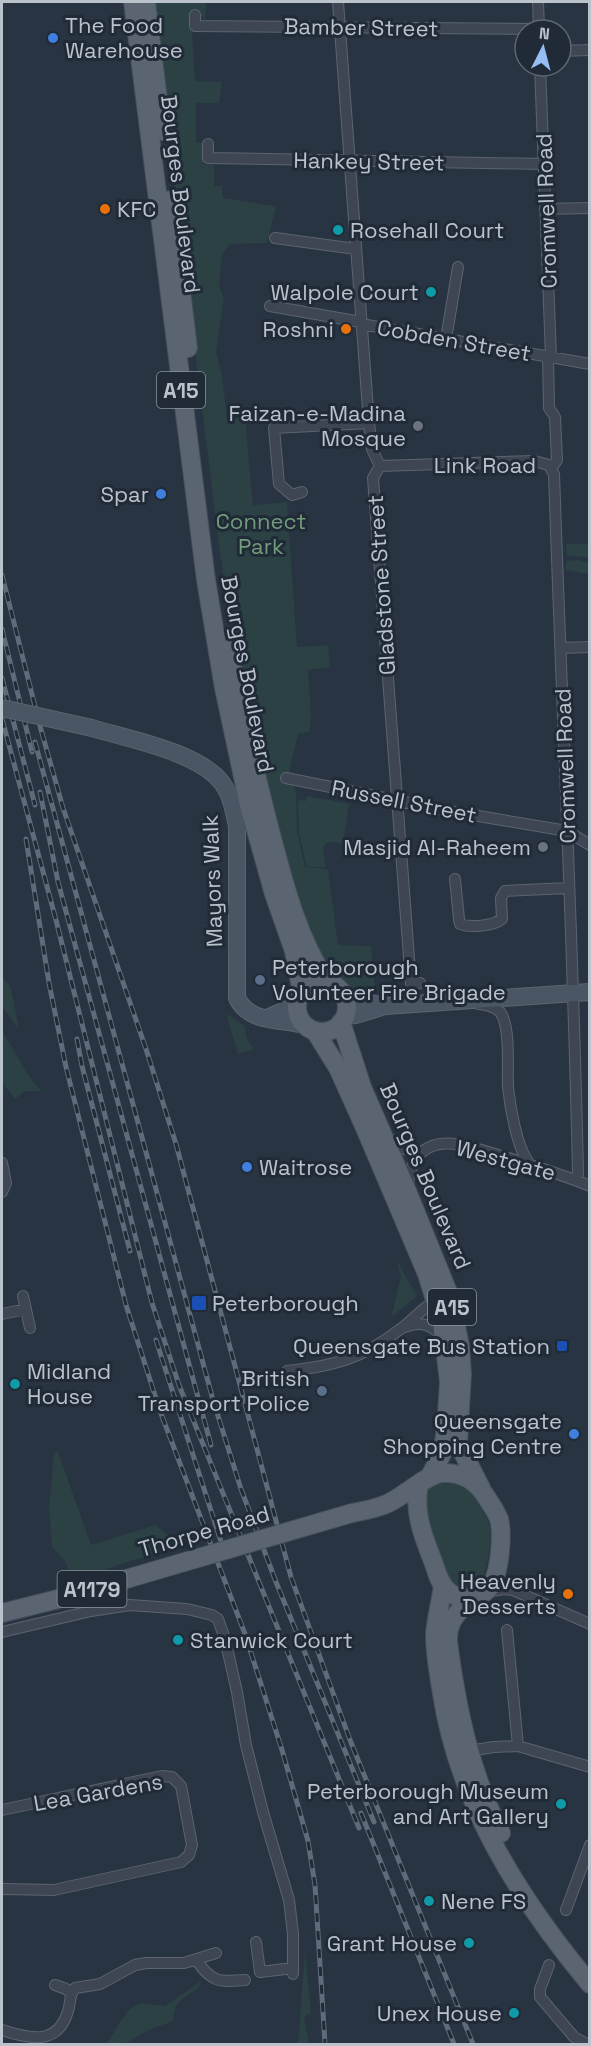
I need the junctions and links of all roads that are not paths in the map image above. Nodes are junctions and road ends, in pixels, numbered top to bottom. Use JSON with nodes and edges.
{"nodes":[{"id":1,"x":133,"y":2,"type":"edge"},
{"id":2,"x":146,"y":2,"type":"edge"},
{"id":3,"x":338,"y":2,"type":"edge"},
{"id":4,"x":538,"y":2,"type":"edge"},
{"id":5,"x":539,"y":18,"type":"edge"},
{"id":6,"x":183,"y":25,"type":"dead end"},
{"id":7,"x":341,"y":27,"type":"junction"},
{"id":8,"x":513,"y":29,"type":"edge"},
{"id":9,"x":590,"y":50,"type":"edge"},
{"id":10,"x":573,"y":51,"type":"edge"},
{"id":11,"x":540,"y":78,"type":"edge"},
{"id":12,"x":208,"y":144,"type":"dead end"},
{"id":13,"x":195,"y":158,"type":"dead end"},
{"id":14,"x":208,"y":158,"type":"junction"},
{"id":15,"x":350,"y":160,"type":"junction"},
{"id":16,"x":544,"y":164,"type":"junction"},
{"id":17,"x":590,"y":208,"type":"edge"},
{"id":18,"x":545,"y":209,"type":"junction"},
{"id":19,"x":275,"y":238,"type":"dead end"},
{"id":20,"x":356,"y":249,"type":"junction"},
{"id":21,"x":458,"y":267,"type":"dead end"},
{"id":22,"x":270,"y":306,"type":"dead end"},
{"id":23,"x":361,"y":323,"type":"junction"},
{"id":24,"x":446,"y":339,"type":"junction"},
{"id":25,"x":549,"y":356,"type":"junction"},
{"id":26,"x":590,"y":364,"type":"edge"},
{"id":27,"x":369,"y":423,"type":"junction"},
{"id":28,"x":380,"y":466,"type":"junction"},
{"id":29,"x":551,"y":469,"type":"junction"},
{"id":30,"x":302,"y":492,"type":"dead end"},
{"id":31,"x":590,"y":647,"type":"edge"},
{"id":32,"x":561,"y":648,"type":"junction"},
{"id":33,"x":2,"y":708,"type":"edge"},
{"id":34,"x":286,"y":778,"type":"dead end"},
{"id":35,"x":398,"y":801,"type":"junction"},
{"id":36,"x":567,"y":831,"type":"junction"},
{"id":37,"x":590,"y":845,"type":"edge"},
{"id":38,"x":455,"y":879,"type":"dead end"},
{"id":39,"x":569,"y":888,"type":"junction"},
{"id":40,"x":327,"y":982,"type":"junction"},
{"id":41,"x":420,"y":983,"type":"dead end"},
{"id":42,"x":581,"y":992,"type":"edge"},
{"id":43,"x":344,"y":995,"type":"junction"},
{"id":44,"x":299,"y":998,"type":"junction"},
{"id":45,"x":459,"y":1002,"type":"junction"},
{"id":46,"x":386,"y":1006,"type":"junction"},
{"id":47,"x":266,"y":1018,"type":"junction"},
{"id":48,"x":343,"y":1019,"type":"junction"},
{"id":49,"x":310,"y":1028,"type":"junction"},
{"id":50,"x":517,"y":1132,"type":"junction"},
{"id":51,"x":382,"y":1133,"type":"junction"},
{"id":52,"x":421,"y":1152,"type":"junction"},
{"id":53,"x":503,"y":1157,"type":"junction"},
{"id":54,"x":2,"y":1163,"type":"edge"},
{"id":55,"x":529,"y":1163,"type":"junction"},
{"id":56,"x":576,"y":1180,"type":"junction"},
{"id":57,"x":590,"y":1186,"type":"edge"},
{"id":58,"x":407,"y":1191,"type":"junction"},
{"id":59,"x":2,"y":1192,"type":"edge"},
{"id":60,"x":23,"y":1296,"type":"dead end"},
{"id":61,"x":435,"y":1301,"type":"junction"},
{"id":62,"x":26,"y":1309,"type":"junction"},
{"id":63,"x":2,"y":1314,"type":"edge"},
{"id":64,"x":455,"y":1316,"type":"junction"},
{"id":65,"x":30,"y":1328,"type":"dead end"},
{"id":66,"x":402,"y":1328,"type":"junction"},
{"id":67,"x":444,"y":1339,"type":"junction"},
{"id":68,"x":287,"y":1371,"type":"dead end"},
{"id":69,"x":425,"y":1480,"type":"junction"},
{"id":70,"x":481,"y":1488,"type":"junction"},
{"id":71,"x":385,"y":1505,"type":"junction"},
{"id":72,"x":422,"y":1531,"type":"junction"},
{"id":73,"x":443,"y":1585,"type":"junction"},
{"id":74,"x":478,"y":1595,"type":"junction"},
{"id":75,"x":2,"y":1613,"type":"edge"},
{"id":76,"x":590,"y":1624,"type":"edge"},
{"id":77,"x":507,"y":1630,"type":"dead end"},
{"id":78,"x":2,"y":1632,"type":"edge"},
{"id":79,"x":518,"y":1746,"type":"junction"},
{"id":80,"x":469,"y":1751,"type":"junction"},
{"id":81,"x":590,"y":1767,"type":"edge"},
{"id":82,"x":2,"y":1810,"type":"edge"},
{"id":83,"x":590,"y":1845,"type":"edge"},
{"id":84,"x":2,"y":1888,"type":"edge"},
{"id":85,"x":566,"y":1910,"type":"dead end"},
{"id":86,"x":256,"y":1942,"type":"dead end"},
{"id":87,"x":216,"y":1953,"type":"dead end"},
{"id":88,"x":197,"y":1961,"type":"junction"},
{"id":89,"x":549,"y":1965,"type":"dead end"},
{"id":90,"x":590,"y":1967,"type":"edge"},
{"id":91,"x":245,"y":1980,"type":"dead end"},
{"id":92,"x":590,"y":1984,"type":"edge"},
{"id":93,"x":55,"y":1985,"type":"dead end"},
{"id":94,"x":71,"y":1993,"type":"junction"},
{"id":95,"x":2,"y":2030,"type":"edge"},
{"id":96,"x":587,"y":2044,"type":"edge"}],
"edges":[{"from":1,"to":44,"type":"main road","name":"Bourges Boulevard","number":"A15"},
{"from":2,"to":40,"type":"main road","name":"Bourges Boulevard","number":"A15"},
{"from":3,"to":7,"type":"street","name":"Gladstone Street"},
{"from":4,"to":5,"type":"street"},
{"from":6,"to":7,"type":"street","name":"Bamber Street"},
{"from":7,"to":8,"type":"street","name":"Bamber Street"},
{"from":7,"to":15,"type":"street","name":"Gladstone Street"},
{"from":9,"to":10,"type":"street"},
{"from":11,"to":16,"type":"street","name":"Cromwell Road"},
{"from":12,"to":14,"type":"street"},
{"from":13,"to":14,"type":"street","name":"Hankey Street"},
{"from":14,"to":15,"type":"street","name":"Hankey Street"},
{"from":15,"to":16,"type":"street","name":"Hankey Street"},
{"from":15,"to":20,"type":"street","name":"Gladstone Street"},
{"from":16,"to":18,"type":"street","name":"Cromwell Road"},
{"from":17,"to":18,"type":"street"},
{"from":18,"to":25,"type":"street","name":"Cromwell Road"},
{"from":19,"to":20,"type":"street"},
{"from":20,"to":23,"type":"street","name":"Gladstone Street"},
{"from":21,"to":24,"type":"street"},
{"from":22,"to":23,"type":"street","name":"Cobden Street"},
{"from":23,"to":24,"type":"street","name":"Cobden Street"},
{"from":23,"to":27,"type":"street","name":"Gladstone Street"},
{"from":24,"to":25,"type":"street","name":"Cobden Street"},
{"from":25,"to":26,"type":"street","name":"Cobden Street"},
{"from":25,"to":29,"type":"street","name":"Cromwell Road"},
{"from":27,"to":28,"type":"street","name":"Gladstone Street"},
{"from":27,"to":30,"type":"street"},
{"from":28,"to":29,"type":"street","name":"Link Road"},
{"from":28,"to":35,"type":"street","name":"Gladstone Street"},
{"from":29,"to":32,"type":"street","name":"Cromwell Road"},
{"from":31,"to":32,"type":"street"},
{"from":32,"to":36,"type":"street","name":"Cromwell Road"},
{"from":33,"to":47,"type":"street","name":"Mayors Walk","bridge":true},
{"from":34,"to":35,"type":"street","name":"Russell Street"},
{"from":35,"to":36,"type":"street","name":"Russell Street"},
{"from":35,"to":41,"type":"street","name":"Gladstone Street"},
{"from":36,"to":37,"type":"street","name":"Russell Street"},
{"from":36,"to":39,"type":"street","name":"Cromwell Road"},
{"from":38,"to":39,"type":"street"},
{"from":39,"to":42,"type":"street","name":"Cromwell Road"},
{"from":40,"to":43,"type":"main road","number":"A15"},
{"from":40,"to":44,"type":"main road"},
{"from":42,"to":45,"type":"street"},
{"from":42,"to":56,"type":"street","name":"Cromwell Road"},
{"from":43,"to":46,"type":"street"},
{"from":43,"to":48,"type":"main road","number":"A15"},
{"from":44,"to":47,"type":"street"},
{"from":44,"to":49,"type":"main road","number":"A15"},
{"from":45,"to":46,"type":"street"},
{"from":45,"to":50,"type":"street"},
{"from":46,"to":48,"type":"street"},
{"from":47,"to":49,"type":"street","name":"Mayors Walk"},
{"from":48,"to":49,"type":"main road"},
{"from":48,"to":51,"type":"main road","name":"Bourges Boulevard","number":"A15"},
{"from":49,"to":61,"type":"main road","name":"Bourges Boulevard","number":"A15"},
{"from":50,"to":53,"type":"street"},
{"from":50,"to":55,"type":"street"},
{"from":51,"to":52,"type":"street","name":"Westgate"},
{"from":51,"to":58,"type":"main road","name":"Bourges Boulevard","number":"A15"},
{"from":52,"to":53,"type":"street","name":"Westgate"},
{"from":52,"to":58,"type":"street","name":"Westgate"},
{"from":53,"to":55,"type":"street","name":"Westgate"},
{"from":54,"to":59,"type":"street"},
{"from":55,"to":56,"type":"street","name":"Westgate"},
{"from":56,"to":57,"type":"street","name":"Westgate"},
{"from":58,"to":64,"type":"main road","name":"Bourges Boulevard","number":"A15"},
{"from":60,"to":62,"type":"street"},
{"from":61,"to":64,"type":"street"},
{"from":61,"to":66,"type":"street"},
{"from":61,"to":67,"type":"main road","name":"Bourges Boulevard","number":"A15"},
{"from":62,"to":63,"type":"street"},
{"from":62,"to":65,"type":"street"},
{"from":64,"to":70,"type":"main road","name":"Bourges Boulevard","number":"A15"},
{"from":66,"to":67,"type":"street"},
{"from":66,"to":68,"type":"street"},
{"from":67,"to":69,"type":"main road","name":"Bourges Boulevard","number":"A15"},
{"from":69,"to":70,"type":"main road"},
{"from":69,"to":71,"type":"main road","name":"Thorpe Road","number":"A1179"},
{"from":69,"to":72,"type":"main road"},
{"from":70,"to":74,"type":"main road"},
{"from":71,"to":72,"type":"main road"},
{"from":71,"to":75,"type":"main road","name":"Thorpe Road","number":"A1179","bridge":true},
{"from":72,"to":73,"type":"main road"},
{"from":73,"to":74,"type":"main road"},
{"from":73,"to":92,"type":"main road"},
{"from":74,"to":76,"type":"street"},
{"from":74,"to":80,"type":"main road"},
{"from":77,"to":79,"type":"street"},
{"from":78,"to":86,"type":"street"},
{"from":79,"to":80,"type":"street"},
{"from":79,"to":81,"type":"street"},
{"from":80,"to":90,"type":"main road"},
{"from":82,"to":84,"type":"street","name":"Lea Gardens"},
{"from":83,"to":85,"type":"street"},
{"from":87,"to":88,"type":"street"},
{"from":88,"to":91,"type":"street"},
{"from":88,"to":94,"type":"street"},
{"from":89,"to":96,"type":"street"},
{"from":93,"to":94,"type":"street"},
{"from":94,"to":95,"type":"street"}]}
